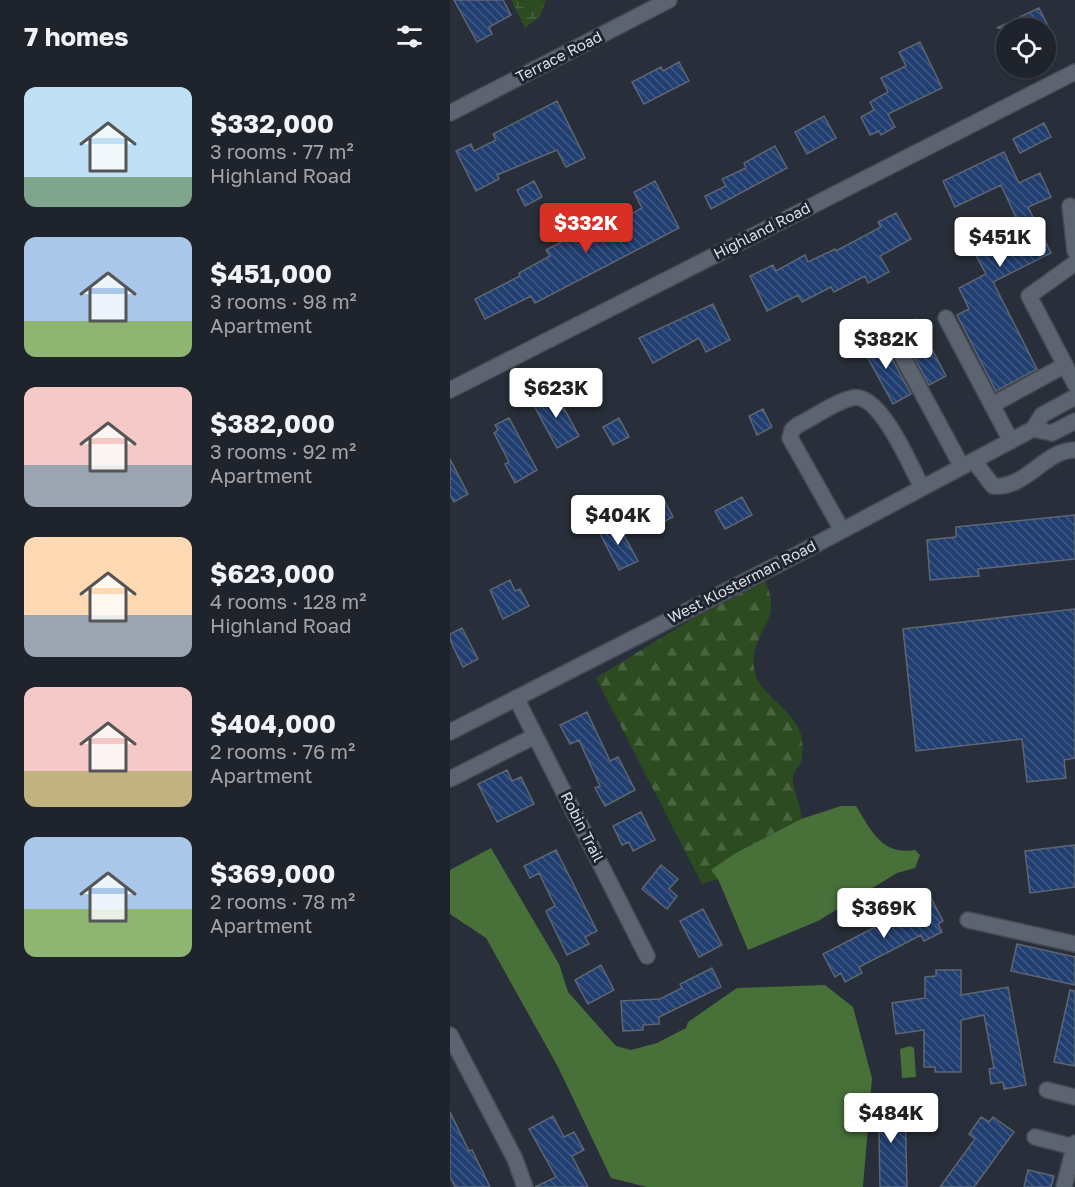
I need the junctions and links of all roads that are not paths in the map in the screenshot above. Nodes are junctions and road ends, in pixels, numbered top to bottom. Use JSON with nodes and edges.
{"nodes":[{"id":1,"x":669,"y":0,"type":"edge"},
{"id":2,"x":1075,"y":72,"type":"edge"},
{"id":3,"x":450,"y":113,"type":"edge"},
{"id":4,"x":1070,"y":206,"type":"dead end"},
{"id":5,"x":1075,"y":251,"type":"edge"},
{"id":6,"x":1075,"y":263,"type":"edge"},
{"id":7,"x":946,"y":318,"type":"dead end"},
{"id":8,"x":893,"y":339,"type":"dead end"},
{"id":9,"x":1065,"y":365,"type":"junction"},
{"id":10,"x":1075,"y":384,"type":"edge"},
{"id":11,"x":450,"y":390,"type":"edge"},
{"id":12,"x":1075,"y":397,"type":"edge"},
{"id":13,"x":992,"y":405,"type":"junction"},
{"id":14,"x":1075,"y":421,"type":"edge"},
{"id":15,"x":1033,"y":429,"type":"junction"},
{"id":16,"x":1052,"y":433,"type":"junction"},
{"id":17,"x":1011,"y":441,"type":"junction"},
{"id":18,"x":1069,"y":450,"type":"edge"},
{"id":19,"x":968,"y":464,"type":"junction"},
{"id":20,"x":922,"y":488,"type":"junction"},
{"id":21,"x":842,"y":530,"type":"junction"},
{"id":22,"x":516,"y":698,"type":"junction"},
{"id":23,"x":450,"y":732,"type":"edge"},
{"id":24,"x":535,"y":736,"type":"junction"},
{"id":25,"x":450,"y":779,"type":"edge"},
{"id":26,"x":968,"y":920,"type":"dead end"},
{"id":27,"x":1075,"y":944,"type":"edge"},
{"id":28,"x":647,"y":956,"type":"dead end"},
{"id":29,"x":450,"y":1035,"type":"edge"},
{"id":30,"x":1047,"y":1090,"type":"dead end"},
{"id":31,"x":1075,"y":1097,"type":"edge"},
{"id":32,"x":1035,"y":1137,"type":"dead end"},
{"id":33,"x":1075,"y":1145,"type":"edge"},
{"id":34,"x":525,"y":1187,"type":"edge"},
{"id":35,"x":1064,"y":1187,"type":"edge"}],
"edges":[{"from":1,"to":3,"type":"street","name":"Terrace Road"},
{"from":2,"to":11,"type":"street","name":"Highland Road"},
{"from":4,"to":5,"type":"street"},
{"from":6,"to":9,"type":"street"},
{"from":7,"to":13,"type":"street"},
{"from":8,"to":19,"type":"street"},
{"from":9,"to":10,"type":"street"},
{"from":9,"to":13,"type":"street"},
{"from":12,"to":15,"type":"street","name":"West Klosterman Road"},
{"from":13,"to":17,"type":"street"},
{"from":14,"to":16,"type":"street"},
{"from":15,"to":16,"type":"street"},
{"from":15,"to":17,"type":"street","name":"West Klosterman Road"},
{"from":16,"to":18,"type":"street"},
{"from":17,"to":19,"type":"street","name":"West Klosterman Road"},
{"from":18,"to":19,"type":"street"},
{"from":19,"to":20,"type":"street","name":"West Klosterman Road"},
{"from":20,"to":21,"type":"street","name":"West Klosterman Road"},
{"from":20,"to":21,"type":"street"},
{"from":21,"to":22,"type":"street","name":"West Klosterman Road"},
{"from":22,"to":23,"type":"street","name":"West Klosterman Road"},
{"from":22,"to":24,"type":"street","name":"Robin Trail"},
{"from":24,"to":25,"type":"street"},
{"from":24,"to":28,"type":"street","name":"Robin Trail"},
{"from":26,"to":27,"type":"street"},
{"from":29,"to":34,"type":"street"},
{"from":30,"to":31,"type":"street"},
{"from":32,"to":33,"type":"street"},
{"from":33,"to":35,"type":"street"}]}
